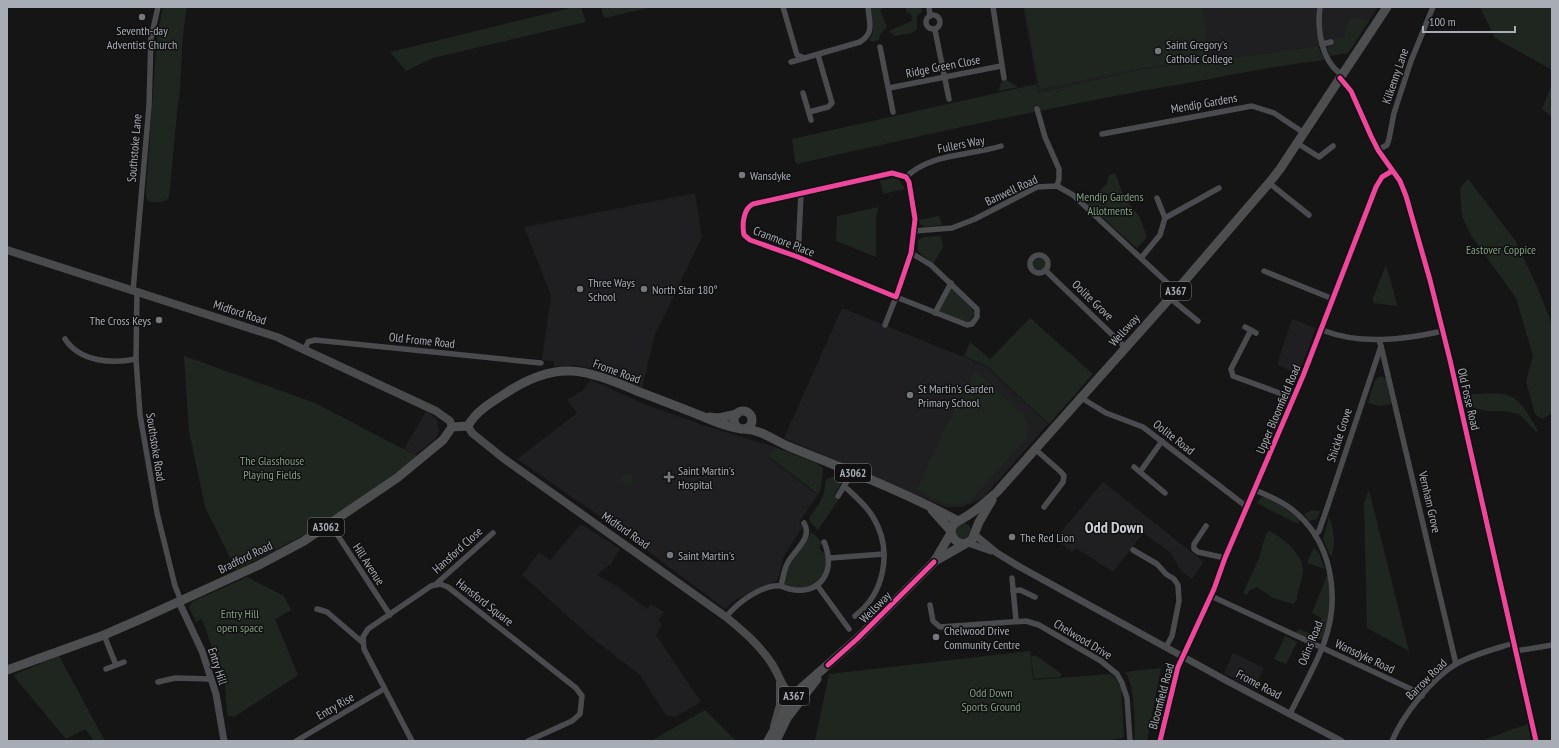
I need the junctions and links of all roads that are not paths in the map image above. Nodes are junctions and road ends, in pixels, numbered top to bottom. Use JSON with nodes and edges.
{"nodes":[{"id":1,"x":158,"y":7,"type":"edge"},
{"id":2,"x":783,"y":7,"type":"edge"},
{"id":3,"x":868,"y":7,"type":"edge"},
{"id":4,"x":929,"y":7,"type":"edge"},
{"id":5,"x":992,"y":7,"type":"edge"},
{"id":6,"x":1320,"y":7,"type":"edge"},
{"id":7,"x":1387,"y":7,"type":"edge"},
{"id":8,"x":1433,"y":7,"type":"edge"},
{"id":9,"x":930,"y":16,"type":"junction"},
{"id":10,"x":935,"y":30,"type":"junction"},
{"id":11,"x":1331,"y":42,"type":"dead end"},
{"id":12,"x":1322,"y":44,"type":"junction"},
{"id":13,"x":880,"y":47,"type":"dead end"},
{"id":14,"x":818,"y":55,"type":"junction"},
{"id":15,"x":806,"y":58,"type":"junction"},
{"id":16,"x":791,"y":62,"type":"dead end"},
{"id":17,"x":1001,"y":66,"type":"junction"},
{"id":18,"x":945,"y":76,"type":"junction"},
{"id":19,"x":1341,"y":76,"type":"junction"},
{"id":20,"x":1004,"y":78,"type":"dead end"},
{"id":21,"x":889,"y":88,"type":"junction"},
{"id":22,"x":803,"y":93,"type":"dead end"},
{"id":23,"x":949,"y":99,"type":"dead end"},
{"id":24,"x":1037,"y":109,"type":"dead end"},
{"id":25,"x":809,"y":112,"type":"junction"},
{"id":26,"x":893,"y":112,"type":"dead end"},
{"id":27,"x":811,"y":120,"type":"dead end"},
{"id":28,"x":1102,"y":134,"type":"dead end"},
{"id":29,"x":1304,"y":134,"type":"junction"},
{"id":30,"x":1297,"y":143,"type":"junction"},
{"id":31,"x":1001,"y":146,"type":"dead end"},
{"id":32,"x":1333,"y":146,"type":"dead end"},
{"id":33,"x":1378,"y":150,"type":"junction"},
{"id":34,"x":1392,"y":171,"type":"junction"},
{"id":35,"x":906,"y":177,"type":"junction"},
{"id":36,"x":1269,"y":183,"type":"junction"},
{"id":37,"x":1057,"y":186,"type":"junction"},
{"id":38,"x":1219,"y":188,"type":"dead end"},
{"id":39,"x":801,"y":193,"type":"junction"},
{"id":40,"x":1157,"y":198,"type":"dead end"},
{"id":41,"x":1309,"y":215,"type":"dead end"},
{"id":42,"x":1165,"y":218,"type":"junction"},
{"id":43,"x":914,"y":231,"type":"junction"},
{"id":44,"x":7,"y":250,"type":"edge"},
{"id":45,"x":911,"y":253,"type":"junction"},
{"id":46,"x":798,"y":257,"type":"junction"},
{"id":47,"x":1141,"y":258,"type":"junction"},
{"id":48,"x":1045,"y":270,"type":"dead end"},
{"id":49,"x":1264,"y":271,"type":"dead end"},
{"id":50,"x":951,"y":283,"type":"junction"},
{"id":51,"x":135,"y":291,"type":"junction"},
{"id":52,"x":1176,"y":291,"type":"junction"},
{"id":53,"x":896,"y":296,"type":"junction"},
{"id":54,"x":1170,"y":298,"type":"junction"},
{"id":55,"x":1333,"y":299,"type":"junction"},
{"id":56,"x":935,"y":313,"type":"junction"},
{"id":57,"x":1198,"y":321,"type":"dead end"},
{"id":58,"x":885,"y":325,"type":"dead end"},
{"id":59,"x":1245,"y":327,"type":"dead end"},
{"id":60,"x":1322,"y":330,"type":"junction"},
{"id":61,"x":1443,"y":331,"type":"junction"},
{"id":62,"x":65,"y":339,"type":"dead end"},
{"id":63,"x":1380,"y":343,"type":"junction"},
{"id":64,"x":1125,"y":347,"type":"junction"},
{"id":65,"x":305,"y":349,"type":"junction"},
{"id":66,"x":136,"y":359,"type":"junction"},
{"id":67,"x":540,"y":363,"type":"dead end"},
{"id":68,"x":1080,"y":397,"type":"junction"},
{"id":69,"x":1293,"y":398,"type":"junction"},
{"id":70,"x":737,"y":414,"type":"junction"},
{"id":71,"x":699,"y":415,"type":"junction"},
{"id":72,"x":752,"y":419,"type":"junction"},
{"id":73,"x":468,"y":426,"type":"junction"},
{"id":74,"x":452,"y":427,"type":"junction"},
{"id":75,"x":744,"y":429,"type":"junction"},
{"id":76,"x":1162,"y":441,"type":"junction"},
{"id":77,"x":779,"y":442,"type":"junction"},
{"id":78,"x":1035,"y":449,"type":"junction"},
{"id":79,"x":1134,"y":467,"type":"dead end"},
{"id":80,"x":1140,"y":472,"type":"junction"},
{"id":81,"x":849,"y":478,"type":"dead end"},
{"id":82,"x":844,"y":486,"type":"junction"},
{"id":83,"x":1255,"y":490,"type":"junction"},
{"id":84,"x":997,"y":492,"type":"junction"},
{"id":85,"x":1165,"y":493,"type":"dead end"},
{"id":86,"x":838,"y":496,"type":"dead end"},
{"id":87,"x":927,"y":506,"type":"junction"},
{"id":88,"x":1044,"y":507,"type":"dead end"},
{"id":89,"x":1248,"y":507,"type":"junction"},
{"id":90,"x":960,"y":520,"type":"junction"},
{"id":91,"x":804,"y":523,"type":"dead end"},
{"id":92,"x":331,"y":524,"type":"junction"},
{"id":93,"x":1206,"y":526,"type":"dead end"},
{"id":94,"x":951,"y":532,"type":"junction"},
{"id":95,"x":975,"y":532,"type":"junction"},
{"id":96,"x":493,"y":533,"type":"dead end"},
{"id":97,"x":1315,"y":534,"type":"junction"},
{"id":98,"x":824,"y":542,"type":"dead end"},
{"id":99,"x":966,"y":543,"type":"junction"},
{"id":100,"x":1133,"y":550,"type":"dead end"},
{"id":101,"x":997,"y":553,"type":"junction"},
{"id":102,"x":884,"y":554,"type":"junction"},
{"id":103,"x":830,"y":558,"type":"junction"},
{"id":104,"x":1225,"y":558,"type":"junction"},
{"id":105,"x":934,"y":562,"type":"junction"},
{"id":106,"x":1012,"y":578,"type":"dead end"},
{"id":107,"x":436,"y":584,"type":"junction"},
{"id":108,"x":817,"y":585,"type":"junction"},
{"id":109,"x":781,"y":586,"type":"junction"},
{"id":110,"x":1013,"y":591,"type":"junction"},
{"id":111,"x":1211,"y":596,"type":"junction"},
{"id":112,"x":1035,"y":597,"type":"dead end"},
{"id":113,"x":180,"y":601,"type":"junction"},
{"id":114,"x":930,"y":605,"type":"dead end"},
{"id":115,"x":317,"y":609,"type":"dead end"},
{"id":116,"x":390,"y":615,"type":"junction"},
{"id":117,"x":855,"y":616,"type":"dead end"},
{"id":118,"x":726,"y":617,"type":"junction"},
{"id":119,"x":1016,"y":620,"type":"junction"},
{"id":120,"x":849,"y":629,"type":"dead end"},
{"id":121,"x":104,"y":635,"type":"junction"},
{"id":122,"x":362,"y":642,"type":"junction"},
{"id":123,"x":1514,"y":643,"type":"junction"},
{"id":124,"x":1552,"y":645,"type":"edge"},
{"id":125,"x":1166,"y":647,"type":"junction"},
{"id":126,"x":1322,"y":648,"type":"junction"},
{"id":127,"x":1516,"y":651,"type":"junction"},
{"id":128,"x":1182,"y":656,"type":"junction"},
{"id":129,"x":124,"y":662,"type":"dead end"},
{"id":130,"x":1456,"y":664,"type":"junction"},
{"id":131,"x":116,"y":665,"type":"junction"},
{"id":132,"x":8,"y":668,"type":"edge"},
{"id":133,"x":106,"y":669,"type":"dead end"},
{"id":134,"x":780,"y":678,"type":"junction"},
{"id":135,"x":211,"y":679,"type":"junction"},
{"id":136,"x":158,"y":682,"type":"dead end"},
{"id":137,"x":384,"y":689,"type":"junction"},
{"id":138,"x":1422,"y":696,"type":"junction"},
{"id":139,"x":795,"y":701,"type":"junction"},
{"id":140,"x":1290,"y":714,"type":"junction"},
{"id":141,"x":772,"y":739,"type":"edge"},
{"id":142,"x":224,"y":741,"type":"edge"},
{"id":143,"x":296,"y":741,"type":"edge"},
{"id":144,"x":412,"y":741,"type":"edge"},
{"id":145,"x":528,"y":741,"type":"edge"},
{"id":146,"x":1130,"y":741,"type":"edge"},
{"id":147,"x":1160,"y":741,"type":"edge"},
{"id":148,"x":1341,"y":741,"type":"edge"},
{"id":149,"x":1392,"y":741,"type":"edge"},
{"id":150,"x":1536,"y":741,"type":"edge"}],
"edges":[{"from":1,"to":51,"type":"street","name":"Southstoke Lane"},
{"from":2,"to":15,"type":"street"},
{"from":3,"to":14,"type":"street"},
{"from":4,"to":9,"type":"street"},
{"from":5,"to":17,"type":"street"},
{"from":6,"to":12,"type":"street","name":"Old Fosse Road"},
{"from":7,"to":19,"type":"main road","number":"A367"},
{"from":8,"to":33,"type":"street","name":"Kilkenny Lane"},
{"from":9,"to":10,"type":"street"},
{"from":9,"to":10,"type":"street"},
{"from":10,"to":18,"type":"street"},
{"from":11,"to":12,"type":"street"},
{"from":12,"to":19,"type":"street","name":"Old Fosse Road"},
{"from":13,"to":21,"type":"street"},
{"from":14,"to":15,"type":"street"},
{"from":14,"to":25,"type":"street"},
{"from":15,"to":16,"type":"street"},
{"from":17,"to":18,"type":"street","name":"Ridge Green Close"},
{"from":17,"to":20,"type":"street"},
{"from":18,"to":21,"type":"street","name":"Ridge Green Close"},
{"from":18,"to":23,"type":"street"},
{"from":19,"to":29,"type":"main road","name":"Wellsway","number":"A367"},
{"from":19,"to":33,"type":"street","name":"Old Fosse Road"},
{"from":21,"to":26,"type":"street"},
{"from":22,"to":25,"type":"street"},
{"from":24,"to":37,"type":"street"},
{"from":25,"to":27,"type":"street"},
{"from":28,"to":29,"type":"street","name":"Mendip Gardens"},
{"from":29,"to":30,"type":"main road","name":"Wellsway","number":"A367"},
{"from":30,"to":32,"type":"street"},
{"from":30,"to":36,"type":"main road","name":"Wellsway","number":"A367"},
{"from":31,"to":35,"type":"street","name":"Fullers Way"},
{"from":33,"to":34,"type":"street","name":"Old Fosse Road"},
{"from":34,"to":55,"type":"street","name":"Upper Bloomfield Road"},
{"from":34,"to":61,"type":"street","name":"Old Fosse Road"},
{"from":35,"to":39,"type":"street","name":"Cranmore Place"},
{"from":35,"to":43,"type":"street"},
{"from":36,"to":41,"type":"street"},
{"from":36,"to":52,"type":"main road","name":"Wellsway","number":"A367"},
{"from":37,"to":43,"type":"street","name":"Banwell Road"},
{"from":37,"to":47,"type":"street","name":"Banwell Road"},
{"from":38,"to":42,"type":"street"},
{"from":39,"to":46,"type":"street","name":"Cranmore Place"},
{"from":39,"to":46,"type":"street","name":"Cranmore Place"},
{"from":40,"to":42,"type":"street"},
{"from":42,"to":47,"type":"street"},
{"from":43,"to":45,"type":"street"},
{"from":44,"to":51,"type":"main road","name":"Midford Road"},
{"from":45,"to":50,"type":"street"},
{"from":45,"to":53,"type":"street"},
{"from":46,"to":53,"type":"street","name":"Cranmore Place"},
{"from":47,"to":52,"type":"street","name":"Banwell Road"},
{"from":48,"to":64,"type":"street","name":"Oolite Grove"},
{"from":49,"to":55,"type":"street"},
{"from":50,"to":56,"type":"street"},
{"from":50,"to":56,"type":"street","name":"Cranmore Place"},
{"from":51,"to":65,"type":"main road","name":"Midford Road"},
{"from":51,"to":66,"type":"street","name":"Southstoke Road"},
{"from":52,"to":54,"type":"main road","name":"Wellsway","number":"A367"},
{"from":53,"to":56,"type":"street","name":"Cranmore Place"},
{"from":53,"to":58,"type":"street"},
{"from":54,"to":57,"type":"street"},
{"from":54,"to":64,"type":"main road","name":"Wellsway","number":"A367"},
{"from":55,"to":60,"type":"street","name":"Upper Bloomfield Road"},
{"from":59,"to":69,"type":"street"},
{"from":60,"to":63,"type":"street"},
{"from":60,"to":69,"type":"street","name":"Upper Bloomfield Road"},
{"from":61,"to":63,"type":"street"},
{"from":61,"to":123,"type":"street","name":"Old Fosse Road"},
{"from":62,"to":66,"type":"street"},
{"from":63,"to":97,"type":"street","name":"Shickle Grove"},
{"from":63,"to":130,"type":"street","name":"Vernham Grove"},
{"from":64,"to":68,"type":"main road","name":"Wellsway","number":"A367"},
{"from":65,"to":67,"type":"street","name":"Old Frome Road"},
{"from":65,"to":74,"type":"main road","name":"Midford Road"},
{"from":66,"to":113,"type":"street","name":"Southstoke Road"},
{"from":68,"to":76,"type":"street","name":"Oolite Road"},
{"from":68,"to":78,"type":"main road","name":"Wellsway","number":"A367"},
{"from":69,"to":83,"type":"street","name":"Upper Bloomfield Road"},
{"from":70,"to":71,"type":"main road","name":"Frome Road","number":"A3062"},
{"from":70,"to":72,"type":"main road","name":"Frome Road"},
{"from":70,"to":75,"type":"main road"},
{"from":71,"to":73,"type":"main road","name":"Frome Road","number":"A3062"},
{"from":71,"to":75,"type":"main road","name":"Frome Road","number":"A3062"},
{"from":72,"to":75,"type":"main road"},
{"from":72,"to":77,"type":"main road","name":"Frome Road","number":"A3062"},
{"from":73,"to":74,"type":"main road"},
{"from":73,"to":118,"type":"main road","name":"Midford Road"},
{"from":74,"to":92,"type":"main road","name":"Bradford Road","number":"A3062"},
{"from":75,"to":77,"type":"main road","name":"Frome Road","number":"A3062"},
{"from":76,"to":80,"type":"street"},
{"from":76,"to":89,"type":"street","name":"Oolite Road"},
{"from":77,"to":87,"type":"main road","name":"Frome Road","number":"A3062"},
{"from":78,"to":84,"type":"main road","name":"Wellsway","number":"A367"},
{"from":78,"to":88,"type":"street"},
{"from":79,"to":80,"type":"street"},
{"from":80,"to":85,"type":"street"},
{"from":81,"to":82,"type":"street"},
{"from":82,"to":86,"type":"street"},
{"from":82,"to":102,"type":"street"},
{"from":83,"to":89,"type":"street","name":"Upper Bloomfield Road"},
{"from":83,"to":97,"type":"street","name":"Odins Road"},
{"from":84,"to":90,"type":"main road","name":"Wellsway","number":"A367"},
{"from":84,"to":95,"type":"main road","name":"Wellsway","number":"A367"},
{"from":87,"to":90,"type":"main road","name":"Frome Road","number":"A3062"},
{"from":87,"to":94,"type":"main road","name":"Frome Road","number":"A3062"},
{"from":89,"to":104,"type":"street","name":"Upper Bloomfield Road"},
{"from":90,"to":94,"type":"main road","name":"Wellsway"},
{"from":90,"to":95,"type":"main road"},
{"from":91,"to":109,"type":"street"},
{"from":92,"to":113,"type":"main road","name":"Bradford Road","number":"A3062"},
{"from":92,"to":116,"type":"street","name":"Hill Avenue"},
{"from":93,"to":104,"type":"street"},
{"from":94,"to":99,"type":"main road"},
{"from":94,"to":105,"type":"main road","name":"Wellsway","number":"A367"},
{"from":95,"to":99,"type":"main road","name":"Wellsway"},
{"from":95,"to":101,"type":"street","name":"Frome Road"},
{"from":96,"to":107,"type":"street","name":"Hansford Close"},
{"from":97,"to":126,"type":"street","name":"Odins Road"},
{"from":98,"to":103,"type":"street"},
{"from":99,"to":101,"type":"street","name":"Frome Road"},
{"from":99,"to":105,"type":"main road","name":"Wellsway","number":"A367"},
{"from":100,"to":125,"type":"street"},
{"from":101,"to":125,"type":"street","name":"Frome Road"},
{"from":102,"to":103,"type":"street"},
{"from":102,"to":117,"type":"street"},
{"from":103,"to":108,"type":"street"},
{"from":104,"to":111,"type":"street","name":"Upper Bloomfield Road"},
{"from":105,"to":139,"type":"main road","name":"Wellsway","number":"A367"},
{"from":106,"to":110,"type":"street"},
{"from":107,"to":116,"type":"street","name":"Hansford Square"},
{"from":107,"to":145,"type":"street","name":"Hansford Square"},
{"from":108,"to":109,"type":"street"},
{"from":108,"to":120,"type":"street"},
{"from":109,"to":118,"type":"street"},
{"from":110,"to":112,"type":"street"},
{"from":110,"to":119,"type":"street"},
{"from":111,"to":126,"type":"street","name":"Wansdyke Road"},
{"from":111,"to":128,"type":"street","name":"Upper Bloomfield Road"},
{"from":113,"to":121,"type":"main road","name":"Bradford Road","number":"A3062"},
{"from":113,"to":135,"type":"street","name":"Entry Hill"},
{"from":114,"to":119,"type":"street","name":"Chelwood Drive"},
{"from":115,"to":122,"type":"street"},
{"from":116,"to":122,"type":"street","name":"Hansford Square"},
{"from":118,"to":134,"type":"main road","name":"Midford Road"},
{"from":119,"to":146,"type":"street","name":"Chelwood Drive"},
{"from":121,"to":131,"type":"street"},
{"from":121,"to":132,"type":"main road","name":"Bradford Road","number":"A3062"},
{"from":122,"to":137,"type":"street"},
{"from":123,"to":127,"type":"street","name":"Old Fosse Road"},
{"from":123,"to":130,"type":"street","name":"Barrow Road"},
{"from":124,"to":127,"type":"street"},
{"from":125,"to":128,"type":"street","name":"Frome Road"},
{"from":126,"to":138,"type":"street","name":"Wansdyke Road"},
{"from":126,"to":140,"type":"street","name":"Odins Road"},
{"from":127,"to":150,"type":"street","name":"Old Fosse Road"},
{"from":128,"to":140,"type":"street","name":"Frome Road"},
{"from":128,"to":147,"type":"street","name":"Bloomfield Road"},
{"from":129,"to":131,"type":"street"},
{"from":130,"to":138,"type":"street","name":"Barrow Road"},
{"from":131,"to":133,"type":"street"},
{"from":134,"to":139,"type":"main road","name":"Midford Road"},
{"from":134,"to":141,"type":"main road"},
{"from":135,"to":136,"type":"street"},
{"from":135,"to":142,"type":"street","name":"Entry Hill"},
{"from":137,"to":143,"type":"street","name":"Entry Rise"},
{"from":137,"to":144,"type":"street"},
{"from":138,"to":149,"type":"street","name":"Barrow Road"},
{"from":139,"to":141,"type":"main road","name":"Wellsway","number":"A367"},
{"from":140,"to":148,"type":"street","name":"Frome Road"}]}
